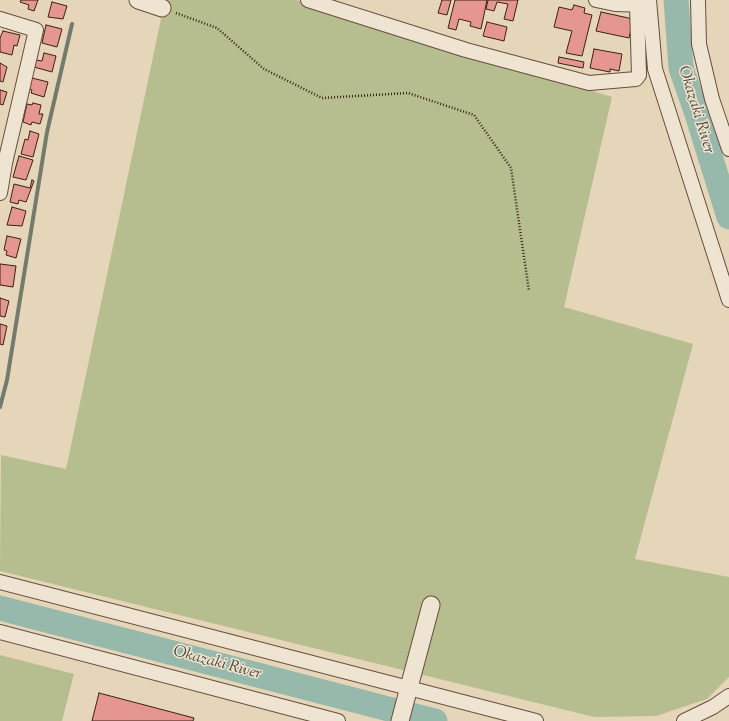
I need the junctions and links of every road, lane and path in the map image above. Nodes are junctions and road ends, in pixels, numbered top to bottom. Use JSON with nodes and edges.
{"nodes":[{"id":1,"x":138,"y":0,"type":"edge"},
{"id":2,"x":308,"y":0,"type":"edge"},
{"id":3,"x":596,"y":0,"type":"edge"},
{"id":4,"x":698,"y":0,"type":"edge"},
{"id":5,"x":645,"y":3,"type":"edge"},
{"id":6,"x":336,"y":4,"type":"edge"},
{"id":7,"x":162,"y":8,"type":"joint"},
{"id":8,"x":0,"y":19,"type":"edge"},
{"id":9,"x":729,"y":148,"type":"edge"},
{"id":10,"x":0,"y":193,"type":"edge"},
{"id":11,"x":529,"y":292,"type":"dead end"},
{"id":12,"x":729,"y":300,"type":"edge"},
{"id":13,"x":0,"y":582,"type":"edge"},
{"id":14,"x":431,"y":605,"type":"dead end"},
{"id":15,"x":0,"y":632,"type":"edge"},
{"id":16,"x":409,"y":688,"type":"junction"},
{"id":17,"x":729,"y":696,"type":"edge"},
{"id":18,"x":338,"y":721,"type":"edge"},
{"id":19,"x":400,"y":721,"type":"edge"},
{"id":20,"x":536,"y":721,"type":"edge"},
{"id":21,"x":684,"y":721,"type":"edge"}],
"edges":[{"from":1,"to":7,"type":"street"},
{"from":2,"to":6,"type":"street"},
{"from":3,"to":5,"type":"street"},
{"from":4,"to":9,"type":"street"},
{"from":5,"to":6,"type":"street"},
{"from":5,"to":12,"type":"street"},
{"from":7,"to":11,"type":"path"},
{"from":8,"to":10,"type":"street"},
{"from":13,"to":16,"type":"street"},
{"from":14,"to":16,"type":"street"},
{"from":15,"to":18,"type":"street"},
{"from":16,"to":19,"type":"street"},
{"from":16,"to":20,"type":"street"},
{"from":17,"to":21,"type":"street"}]}
